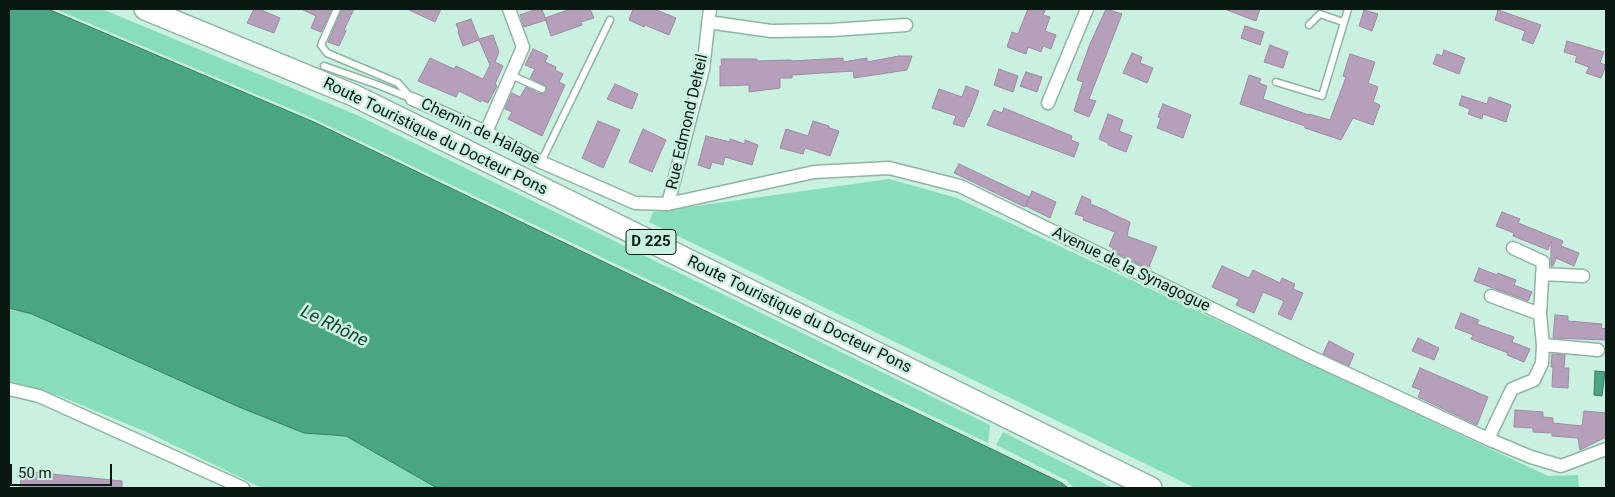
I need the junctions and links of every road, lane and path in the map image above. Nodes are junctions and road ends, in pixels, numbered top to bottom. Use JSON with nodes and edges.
{"nodes":[{"id":1,"x":145,"y":9,"type":"edge"},
{"id":2,"x":337,"y":9,"type":"edge"},
{"id":3,"x":509,"y":9,"type":"edge"},
{"id":4,"x":710,"y":9,"type":"edge"},
{"id":5,"x":1085,"y":9,"type":"edge"},
{"id":6,"x":1348,"y":9,"type":"edge"},
{"id":7,"x":176,"y":17,"type":"edge"},
{"id":8,"x":610,"y":20,"type":"dead end"},
{"id":9,"x":708,"y":22,"type":"junction"},
{"id":10,"x":1343,"y":22,"type":"junction"},
{"id":11,"x":906,"y":25,"type":"dead end"},
{"id":12,"x":1309,"y":25,"type":"dead end"},
{"id":13,"x":324,"y":66,"type":"dead end"},
{"id":14,"x":511,"y":74,"type":"junction"},
{"id":15,"x":1276,"y":82,"type":"dead end"},
{"id":16,"x":542,"y":89,"type":"dead end"},
{"id":17,"x":412,"y":99,"type":"junction"},
{"id":18,"x":1048,"y":103,"type":"dead end"},
{"id":19,"x":486,"y":132,"type":"junction"},
{"id":20,"x":541,"y":162,"type":"junction"},
{"id":21,"x":635,"y":203,"type":"joint"},
{"id":22,"x":668,"y":204,"type":"junction"},
{"id":23,"x":1513,"y":248,"type":"dead end"},
{"id":24,"x":1542,"y":274,"type":"junction"},
{"id":25,"x":1583,"y":276,"type":"dead end"},
{"id":26,"x":1491,"y":296,"type":"dead end"},
{"id":27,"x":1540,"y":314,"type":"junction"},
{"id":28,"x":1543,"y":345,"type":"junction"},
{"id":29,"x":1598,"y":350,"type":"dead end"},
{"id":30,"x":9,"y":389,"type":"edge"},
{"id":31,"x":1488,"y":439,"type":"junction"},
{"id":32,"x":1606,"y":449,"type":"edge"},
{"id":33,"x":243,"y":488,"type":"edge"},
{"id":34,"x":1151,"y":488,"type":"edge"}],
"edges":[{"from":1,"to":7,"type":"highway","name":"Route Touristique du Docteur Pons","number":"D 225"},
{"from":2,"to":17,"type":"lane"},
{"from":3,"to":14,"type":"street"},
{"from":4,"to":9,"type":"street","name":"Rue Edmond Delteil"},
{"from":5,"to":18,"type":"street"},
{"from":6,"to":10,"type":"lane"},
{"from":7,"to":34,"type":"highway","name":"Route Touristique du Docteur Pons","number":"D 225"},
{"from":8,"to":20,"type":"lane"},
{"from":9,"to":11,"type":"street"},
{"from":9,"to":22,"type":"street","name":"Rue Edmond Delteil"},
{"from":10,"to":12,"type":"lane"},
{"from":10,"to":15,"type":"lane"},
{"from":13,"to":17,"type":"lane","name":"Chemin de Halage"},
{"from":14,"to":16,"type":"lane"},
{"from":14,"to":19,"type":"street"},
{"from":17,"to":19,"type":"street","name":"Chemin de Halage"},
{"from":19,"to":20,"type":"street","name":"Chemin de Halage"},
{"from":20,"to":21,"type":"street","name":"Chemin de Halage"},
{"from":21,"to":22,"type":"street","name":"Avenue de la Synagogue"},
{"from":22,"to":31,"type":"street","name":"Avenue de la Synagogue"},
{"from":23,"to":24,"type":"street"},
{"from":24,"to":25,"type":"street"},
{"from":24,"to":27,"type":"street"},
{"from":26,"to":27,"type":"street"},
{"from":27,"to":28,"type":"street"},
{"from":28,"to":29,"type":"street"},
{"from":28,"to":31,"type":"street"},
{"from":30,"to":33,"type":"street"},
{"from":31,"to":32,"type":"street","name":"Avenue de la Synagogue"}]}
